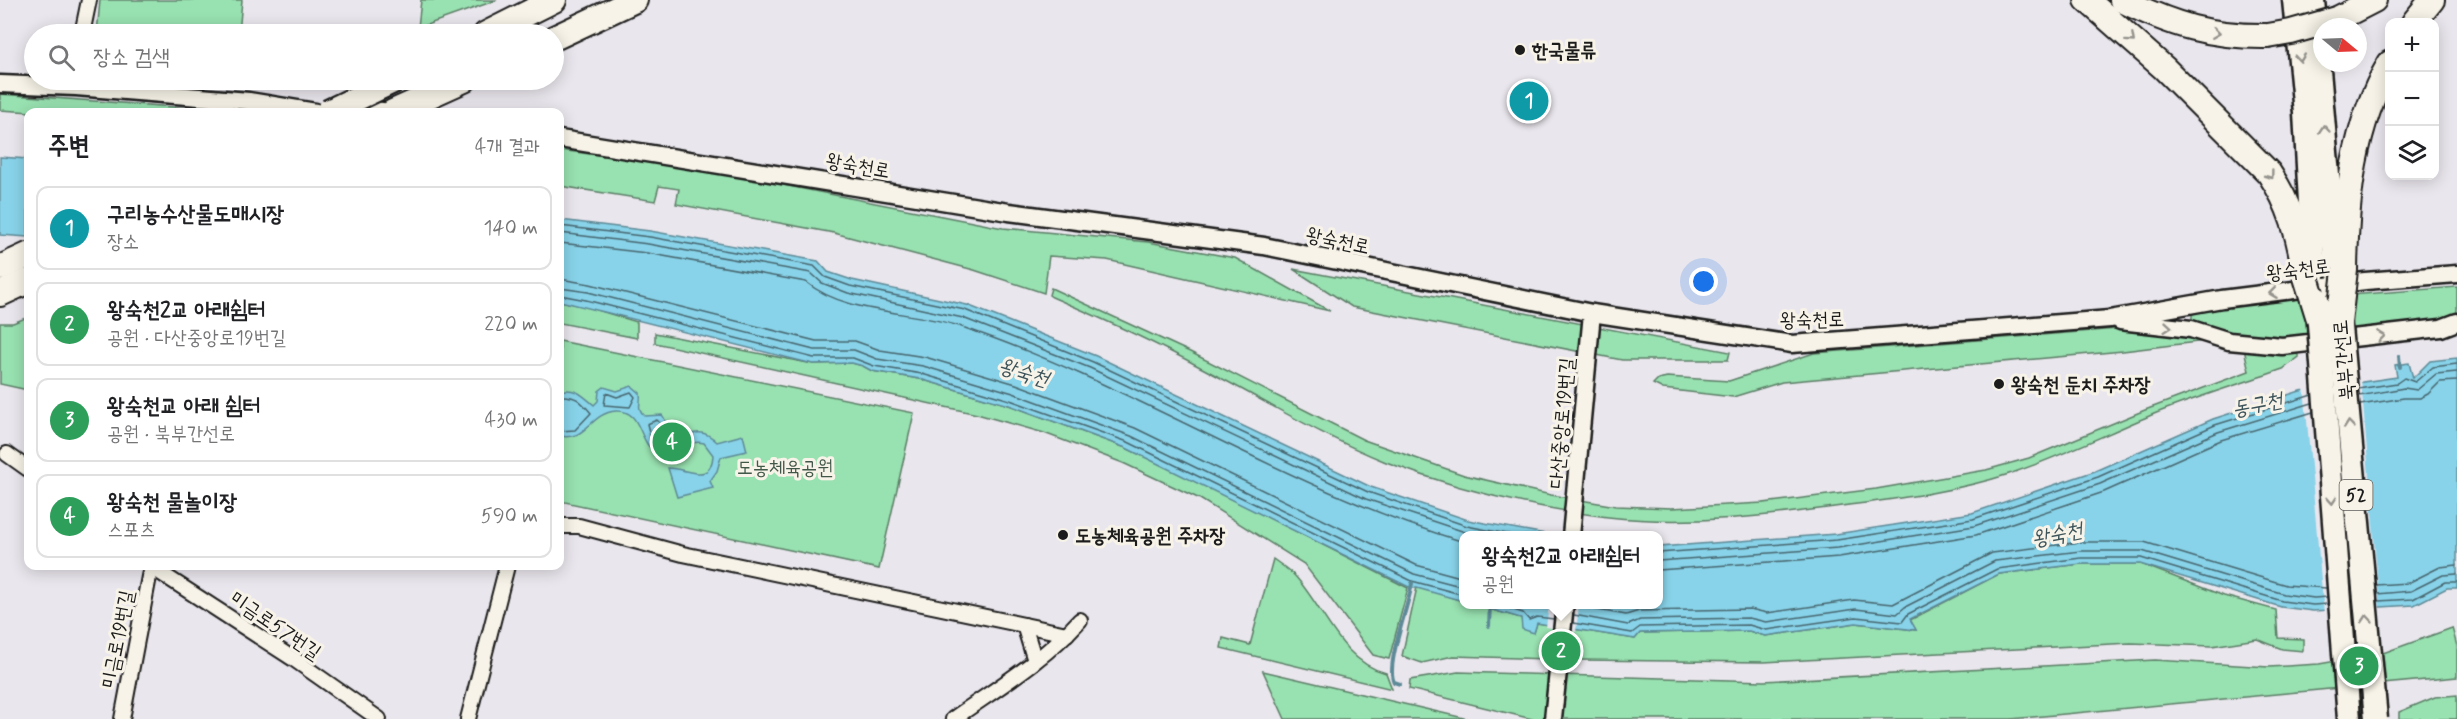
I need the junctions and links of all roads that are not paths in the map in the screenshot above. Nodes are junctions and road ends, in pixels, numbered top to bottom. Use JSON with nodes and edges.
{"nodes":[{"id":1,"x":89,"y":0,"type":"edge"},
{"id":2,"x":554,"y":0,"type":"edge"},
{"id":3,"x":635,"y":0,"type":"edge"},
{"id":4,"x":2087,"y":0,"type":"edge"},
{"id":5,"x":2122,"y":0,"type":"edge"},
{"id":6,"x":2294,"y":0,"type":"edge"},
{"id":7,"x":2313,"y":0,"type":"edge"},
{"id":8,"x":2374,"y":0,"type":"edge"},
{"id":9,"x":2432,"y":0,"type":"edge"},
{"id":10,"x":2418,"y":18,"type":"edge"},
{"id":11,"x":84,"y":24,"type":"edge"},
{"id":12,"x":507,"y":24,"type":"edge"},
{"id":13,"x":564,"y":33,"type":"edge"},
{"id":14,"x":2386,"y":72,"type":"edge"},
{"id":15,"x":0,"y":84,"type":"edge"},
{"id":16,"x":24,"y":84,"type":"edge"},
{"id":17,"x":143,"y":90,"type":"edge"},
{"id":18,"x":374,"y":90,"type":"edge"},
{"id":19,"x":442,"y":90,"type":"edge"},
{"id":20,"x":249,"y":101,"type":"junction"},
{"id":21,"x":292,"y":108,"type":"edge"},
{"id":22,"x":336,"y":108,"type":"edge"},
{"id":23,"x":359,"y":108,"type":"edge"},
{"id":24,"x":401,"y":108,"type":"edge"},
{"id":25,"x":564,"y":140,"type":"edge"},
{"id":26,"x":24,"y":257,"type":"edge"},
{"id":27,"x":0,"y":268,"type":"edge"},
{"id":28,"x":2325,"y":272,"type":"junction"},
{"id":29,"x":2457,"y":274,"type":"edge"},
{"id":30,"x":24,"y":283,"type":"edge"},
{"id":31,"x":0,"y":294,"type":"edge"},
{"id":32,"x":2110,"y":319,"type":"junction"},
{"id":33,"x":1591,"y":320,"type":"junction"},
{"id":34,"x":2329,"y":320,"type":"junction"},
{"id":35,"x":2457,"y":322,"type":"edge"},
{"id":36,"x":7,"y":454,"type":"dead end"},
{"id":37,"x":24,"y":466,"type":"edge"},
{"id":38,"x":564,"y":526,"type":"edge"},
{"id":39,"x":1571,"y":531,"type":"edge"},
{"id":40,"x":149,"y":570,"type":"edge"},
{"id":41,"x":156,"y":570,"type":"edge"},
{"id":42,"x":506,"y":570,"type":"edge"},
{"id":43,"x":1564,"y":609,"type":"edge"},
{"id":44,"x":1080,"y":620,"type":"dead end"},
{"id":45,"x":1024,"y":625,"type":"junction"},
{"id":46,"x":1067,"y":634,"type":"junction"},
{"id":47,"x":1035,"y":661,"type":"junction"},
{"id":48,"x":122,"y":719,"type":"edge"},
{"id":49,"x":379,"y":719,"type":"edge"},
{"id":50,"x":468,"y":719,"type":"edge"},
{"id":51,"x":953,"y":719,"type":"edge"},
{"id":52,"x":1553,"y":719,"type":"edge"},
{"id":53,"x":2349,"y":719,"type":"edge"},
{"id":54,"x":2376,"y":719,"type":"edge"}],
"edges":[{"from":1,"to":11,"type":"street"},
{"from":2,"to":12,"type":"highway"},
{"from":3,"to":13,"type":"highway"},
{"from":4,"to":28,"type":"highway","one_way":true},
{"from":5,"to":8,"type":"highway","one_way":true,"bridge":true},
{"from":6,"to":28,"type":"highway","one_way":true},
{"from":28,"to":7,"type":"highway","one_way":true},
{"from":9,"to":10,"type":"highway"},
{"from":14,"to":28,"type":"highway"},
{"from":15,"to":16,"type":"street"},
{"from":17,"to":20,"type":"street"},
{"from":18,"to":22,"type":"highway","bridge":true},
{"from":19,"to":24,"type":"highway"},
{"from":20,"to":21,"type":"street"},
{"from":20,"to":23,"type":"street"},
{"from":25,"to":33,"type":"street","name":"왕숙천로"},
{"from":26,"to":27,"type":"highway"},
{"from":28,"to":34,"type":"highway","bridge":true},
{"from":28,"to":34,"type":"highway","bridge":true},
{"from":29,"to":32,"type":"street","name":"왕숙천로","one_way":true},
{"from":30,"to":31,"type":"highway"},
{"from":32,"to":33,"type":"street","name":"왕숙천로"},
{"from":32,"to":35,"type":"street","name":"왕숙천로","one_way":true},
{"from":33,"to":39,"type":"street","name":"다산중앙로19번길"},
{"from":34,"to":53,"type":"highway","name":"북부간선로","number":"52","one_way":true,"bridge":true},
{"from":54,"to":34,"type":"highway","name":"북부간선로","number":"52","one_way":true,"bridge":true},
{"from":36,"to":37,"type":"street"},
{"from":38,"to":45,"type":"street"},
{"from":40,"to":48,"type":"street","name":"미금로19번길"},
{"from":41,"to":49,"type":"street","name":"미금로57번길"},
{"from":42,"to":50,"type":"street"},
{"from":43,"to":52,"type":"street"},
{"from":44,"to":46,"type":"street"},
{"from":45,"to":46,"type":"street"},
{"from":45,"to":47,"type":"street"},
{"from":46,"to":47,"type":"street"},
{"from":47,"to":51,"type":"street"}]}
